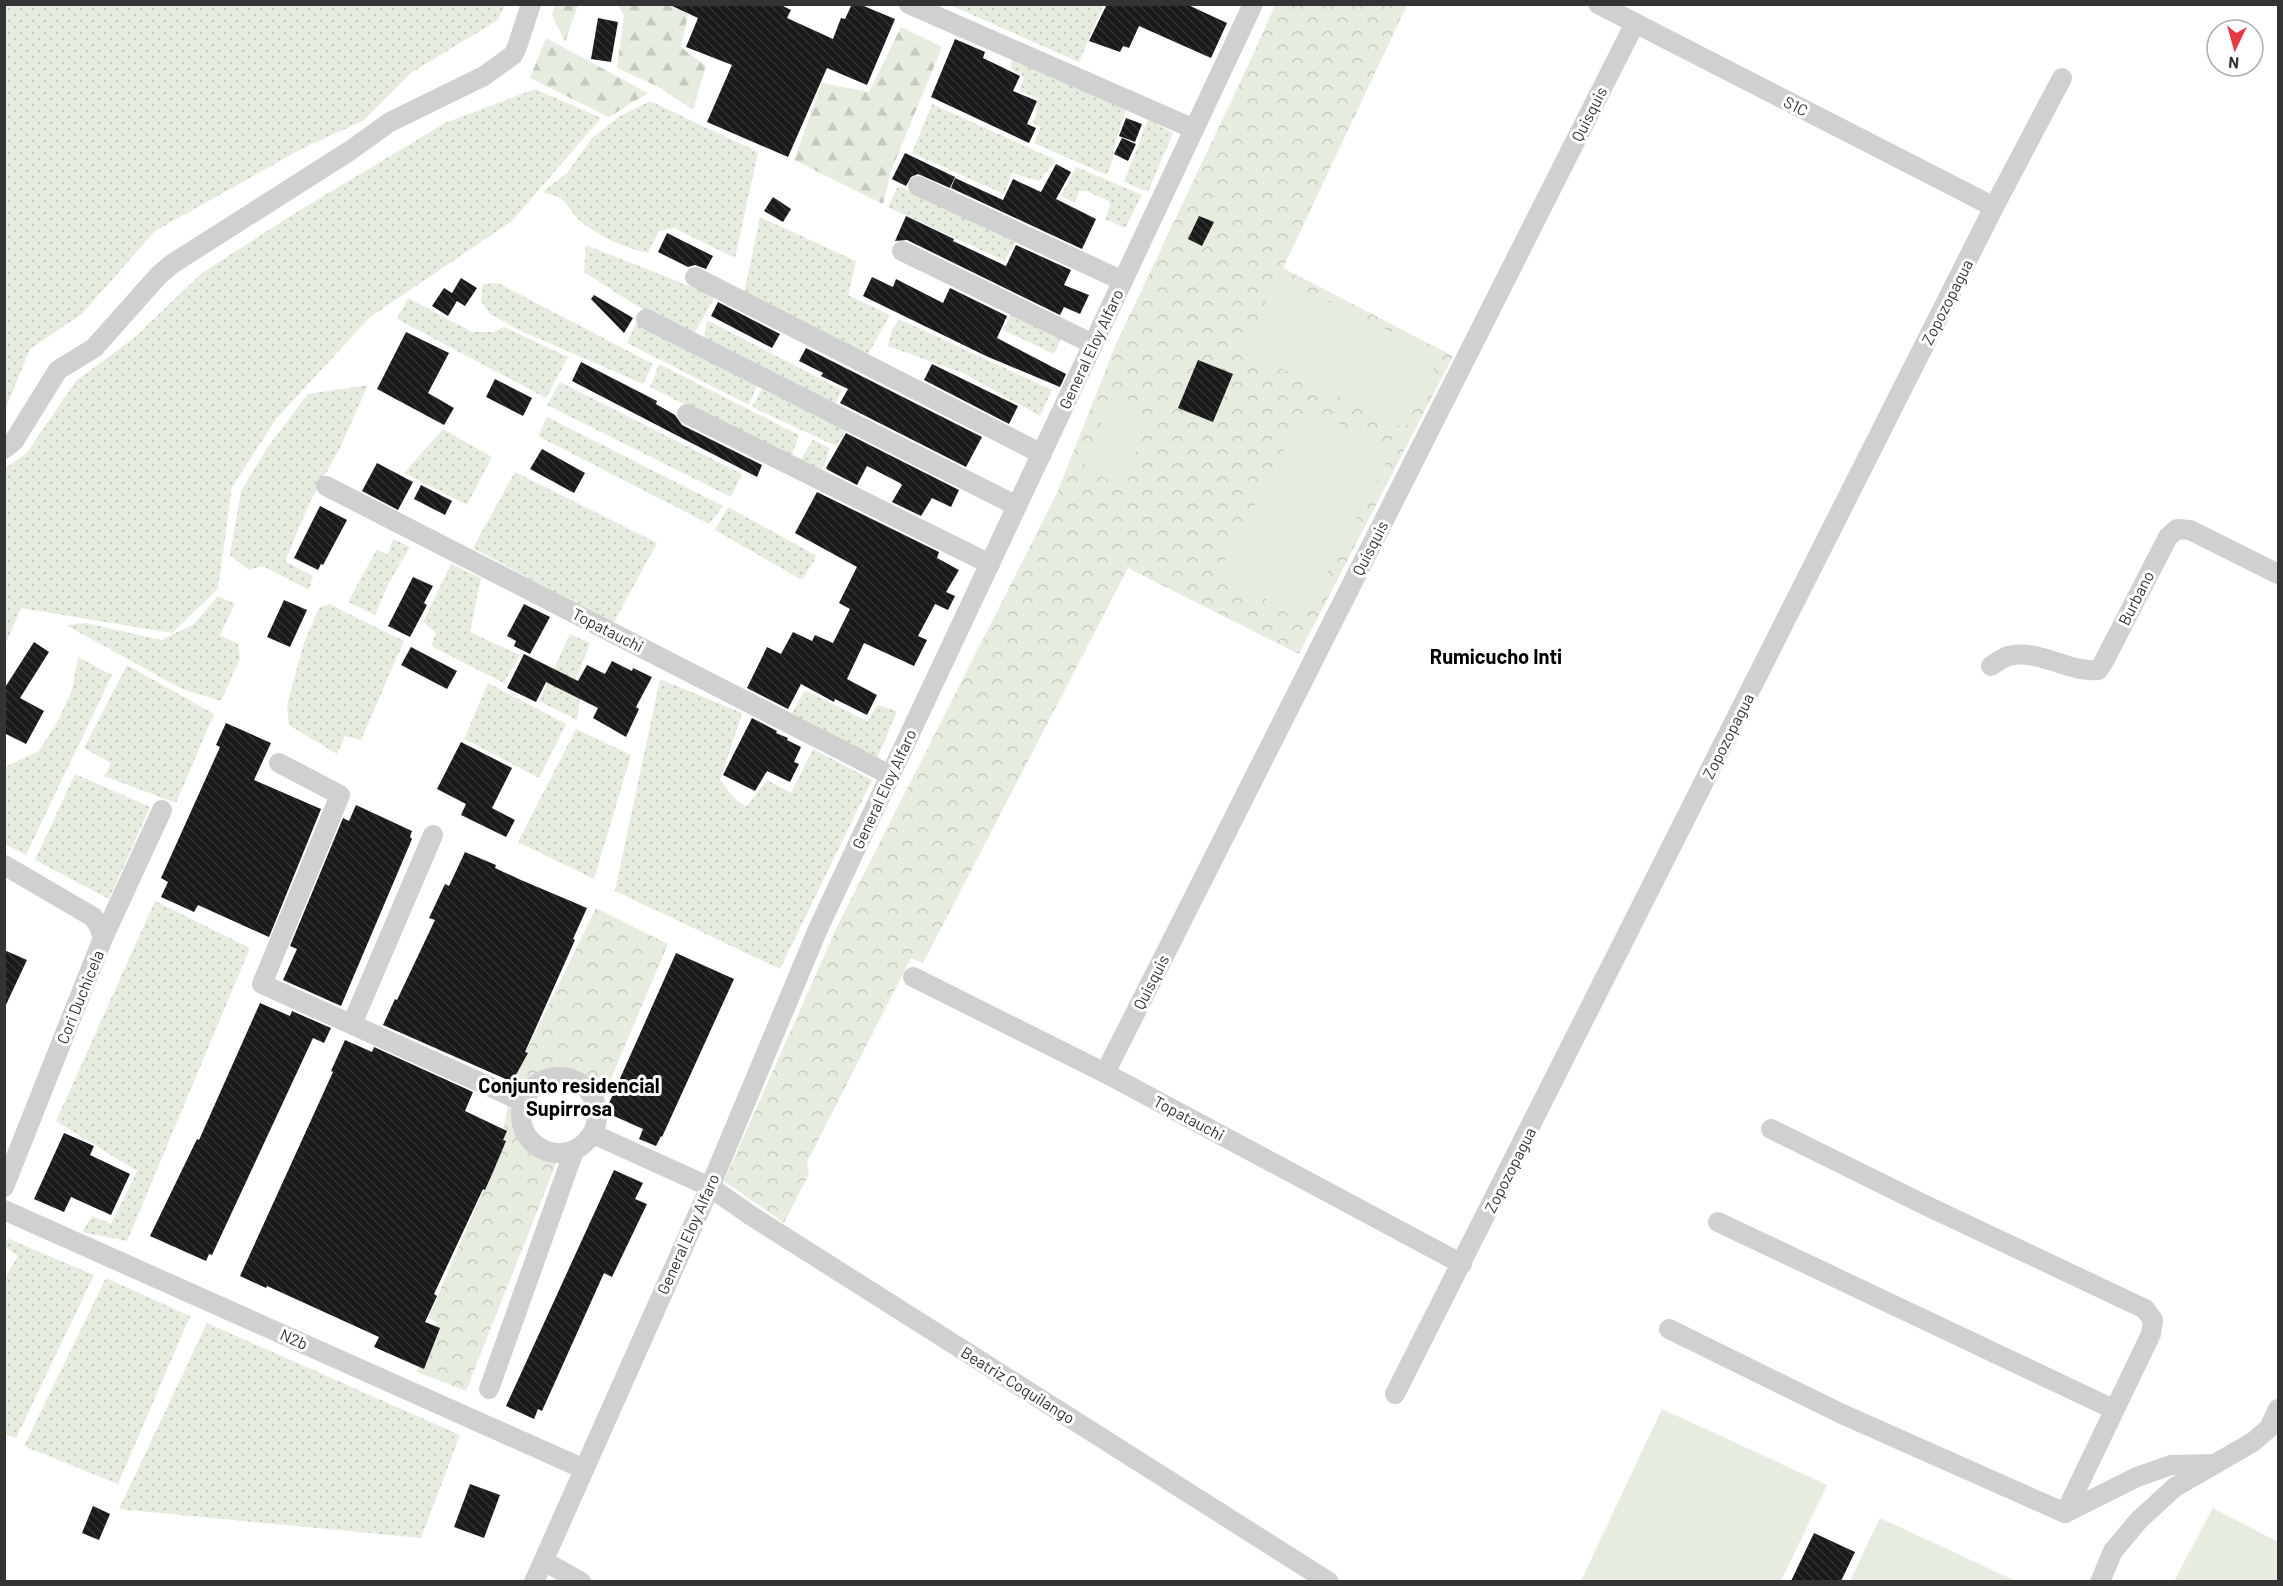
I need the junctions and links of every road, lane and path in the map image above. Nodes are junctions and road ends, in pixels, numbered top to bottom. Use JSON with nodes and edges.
{"nodes":[{"id":1,"x":531,"y":4,"type":"edge"},
{"id":2,"x":909,"y":4,"type":"edge"},
{"id":3,"x":1252,"y":4,"type":"edge"},
{"id":4,"x":1598,"y":4,"type":"edge"},
{"id":5,"x":1635,"y":23,"type":"junction"},
{"id":6,"x":2062,"y":78,"type":"dead end"},
{"id":7,"x":1194,"y":129,"type":"junction"},
{"id":8,"x":918,"y":186,"type":"dead end"},
{"id":9,"x":1994,"y":207,"type":"junction"},
{"id":10,"x":902,"y":251,"type":"dead end"},
{"id":11,"x":696,"y":277,"type":"dead end"},
{"id":12,"x":1123,"y":281,"type":"junction"},
{"id":13,"x":646,"y":319,"type":"dead end"},
{"id":14,"x":1093,"y":344,"type":"junction"},
{"id":15,"x":687,"y":414,"type":"dead end"},
{"id":16,"x":4,"y":448,"type":"edge"},
{"id":17,"x":1042,"y":454,"type":"junction"},
{"id":18,"x":326,"y":486,"type":"dead end"},
{"id":19,"x":1017,"y":506,"type":"junction"},
{"id":20,"x":990,"y":564,"type":"junction"},
{"id":21,"x":2278,"y":574,"type":"edge"},
{"id":22,"x":1991,"y":666,"type":"dead end"},
{"id":23,"x":279,"y":764,"type":"dead end"},
{"id":24,"x":890,"y":775,"type":"junction"},
{"id":25,"x":162,"y":810,"type":"dead end"},
{"id":26,"x":433,"y":835,"type":"dead end"},
{"id":27,"x":4,"y":865,"type":"edge"},
{"id":28,"x":103,"y":938,"type":"junction"},
{"id":29,"x":913,"y":977,"type":"dead end"},
{"id":30,"x":352,"y":1024,"type":"junction"},
{"id":31,"x":1105,"y":1073,"type":"junction"},
{"id":32,"x":524,"y":1102,"type":"junction"},
{"id":33,"x":1771,"y":1129,"type":"dead end"},
{"id":34,"x":592,"y":1134,"type":"junction"},
{"id":35,"x":574,"y":1151,"type":"junction"},
{"id":36,"x":4,"y":1187,"type":"edge"},
{"id":37,"x":710,"y":1187,"type":"junction"},
{"id":38,"x":4,"y":1210,"type":"edge"},
{"id":39,"x":1718,"y":1222,"type":"dead end"},
{"id":40,"x":1462,"y":1264,"type":"junction"},
{"id":41,"x":1669,"y":1329,"type":"dead end"},
{"id":42,"x":489,"y":1389,"type":"dead end"},
{"id":43,"x":1395,"y":1394,"type":"dead end"},
{"id":44,"x":2113,"y":1409,"type":"junction"},
{"id":45,"x":2278,"y":1409,"type":"edge"},
{"id":46,"x":2215,"y":1464,"type":"junction"},
{"id":47,"x":584,"y":1469,"type":"junction"},
{"id":48,"x":2065,"y":1514,"type":"junction"},
{"id":49,"x":544,"y":1561,"type":"junction"},
{"id":50,"x":534,"y":1581,"type":"edge"},
{"id":51,"x":581,"y":1581,"type":"edge"},
{"id":52,"x":1329,"y":1581,"type":"edge"},
{"id":53,"x":2100,"y":1581,"type":"edge"}],
"edges":[{"from":1,"to":16,"type":"street"},
{"from":2,"to":7,"type":"street"},
{"from":3,"to":7,"type":"street","name":"General Eloy Alfaro"},
{"from":4,"to":5,"type":"street","name":"S1C"},
{"from":5,"to":9,"type":"street","name":"S1C"},
{"from":5,"to":31,"type":"street","name":"Quisquis"},
{"from":6,"to":9,"type":"street","name":"Zopozopagua"},
{"from":7,"to":12,"type":"street","name":"General Eloy Alfaro"},
{"from":8,"to":12,"type":"street"},
{"from":9,"to":40,"type":"street","name":"Zopozopagua"},
{"from":10,"to":14,"type":"street"},
{"from":11,"to":17,"type":"street"},
{"from":12,"to":14,"type":"street","name":"General Eloy Alfaro"},
{"from":13,"to":19,"type":"street"},
{"from":14,"to":17,"type":"street","name":"General Eloy Alfaro"},
{"from":15,"to":20,"type":"street"},
{"from":17,"to":19,"type":"street","name":"General Eloy Alfaro"},
{"from":18,"to":24,"type":"street","name":"Topatauchi"},
{"from":19,"to":20,"type":"street","name":"General Eloy Alfaro"},
{"from":20,"to":24,"type":"street","name":"General Eloy Alfaro"},
{"from":21,"to":22,"type":"street","name":"Burbano"},
{"from":23,"to":30,"type":"street"},
{"from":24,"to":37,"type":"street","name":"General Eloy Alfaro"},
{"from":25,"to":28,"type":"street","name":"Cori Duchicela"},
{"from":26,"to":30,"type":"street"},
{"from":27,"to":28,"type":"street"},
{"from":28,"to":36,"type":"street","name":"Cori Duchicela"},
{"from":29,"to":31,"type":"street","name":"Topatauchi"},
{"from":30,"to":32,"type":"street"},
{"from":31,"to":40,"type":"street","name":"Topatauchi"},
{"from":32,"to":34,"type":"street"},
{"from":32,"to":35,"type":"street"},
{"from":33,"to":44,"type":"street"},
{"from":34,"to":35,"type":"street"},
{"from":34,"to":37,"type":"street","name":"Beatriz Coquilango"},
{"from":35,"to":42,"type":"street"},
{"from":37,"to":47,"type":"street","name":"General Eloy Alfaro"},
{"from":37,"to":52,"type":"street","name":"Beatriz Coquilango"},
{"from":38,"to":47,"type":"street","name":"N2b"},
{"from":39,"to":44,"type":"street"},
{"from":40,"to":43,"type":"street","name":"Zopozopagua"},
{"from":41,"to":48,"type":"street"},
{"from":44,"to":48,"type":"street"},
{"from":45,"to":46,"type":"street"},
{"from":46,"to":48,"type":"street"},
{"from":46,"to":53,"type":"street"},
{"from":47,"to":49,"type":"street","name":"General Eloy Alfaro"},
{"from":49,"to":50,"type":"street","name":"General Eloy Alfaro"},
{"from":49,"to":51,"type":"street"}]}
